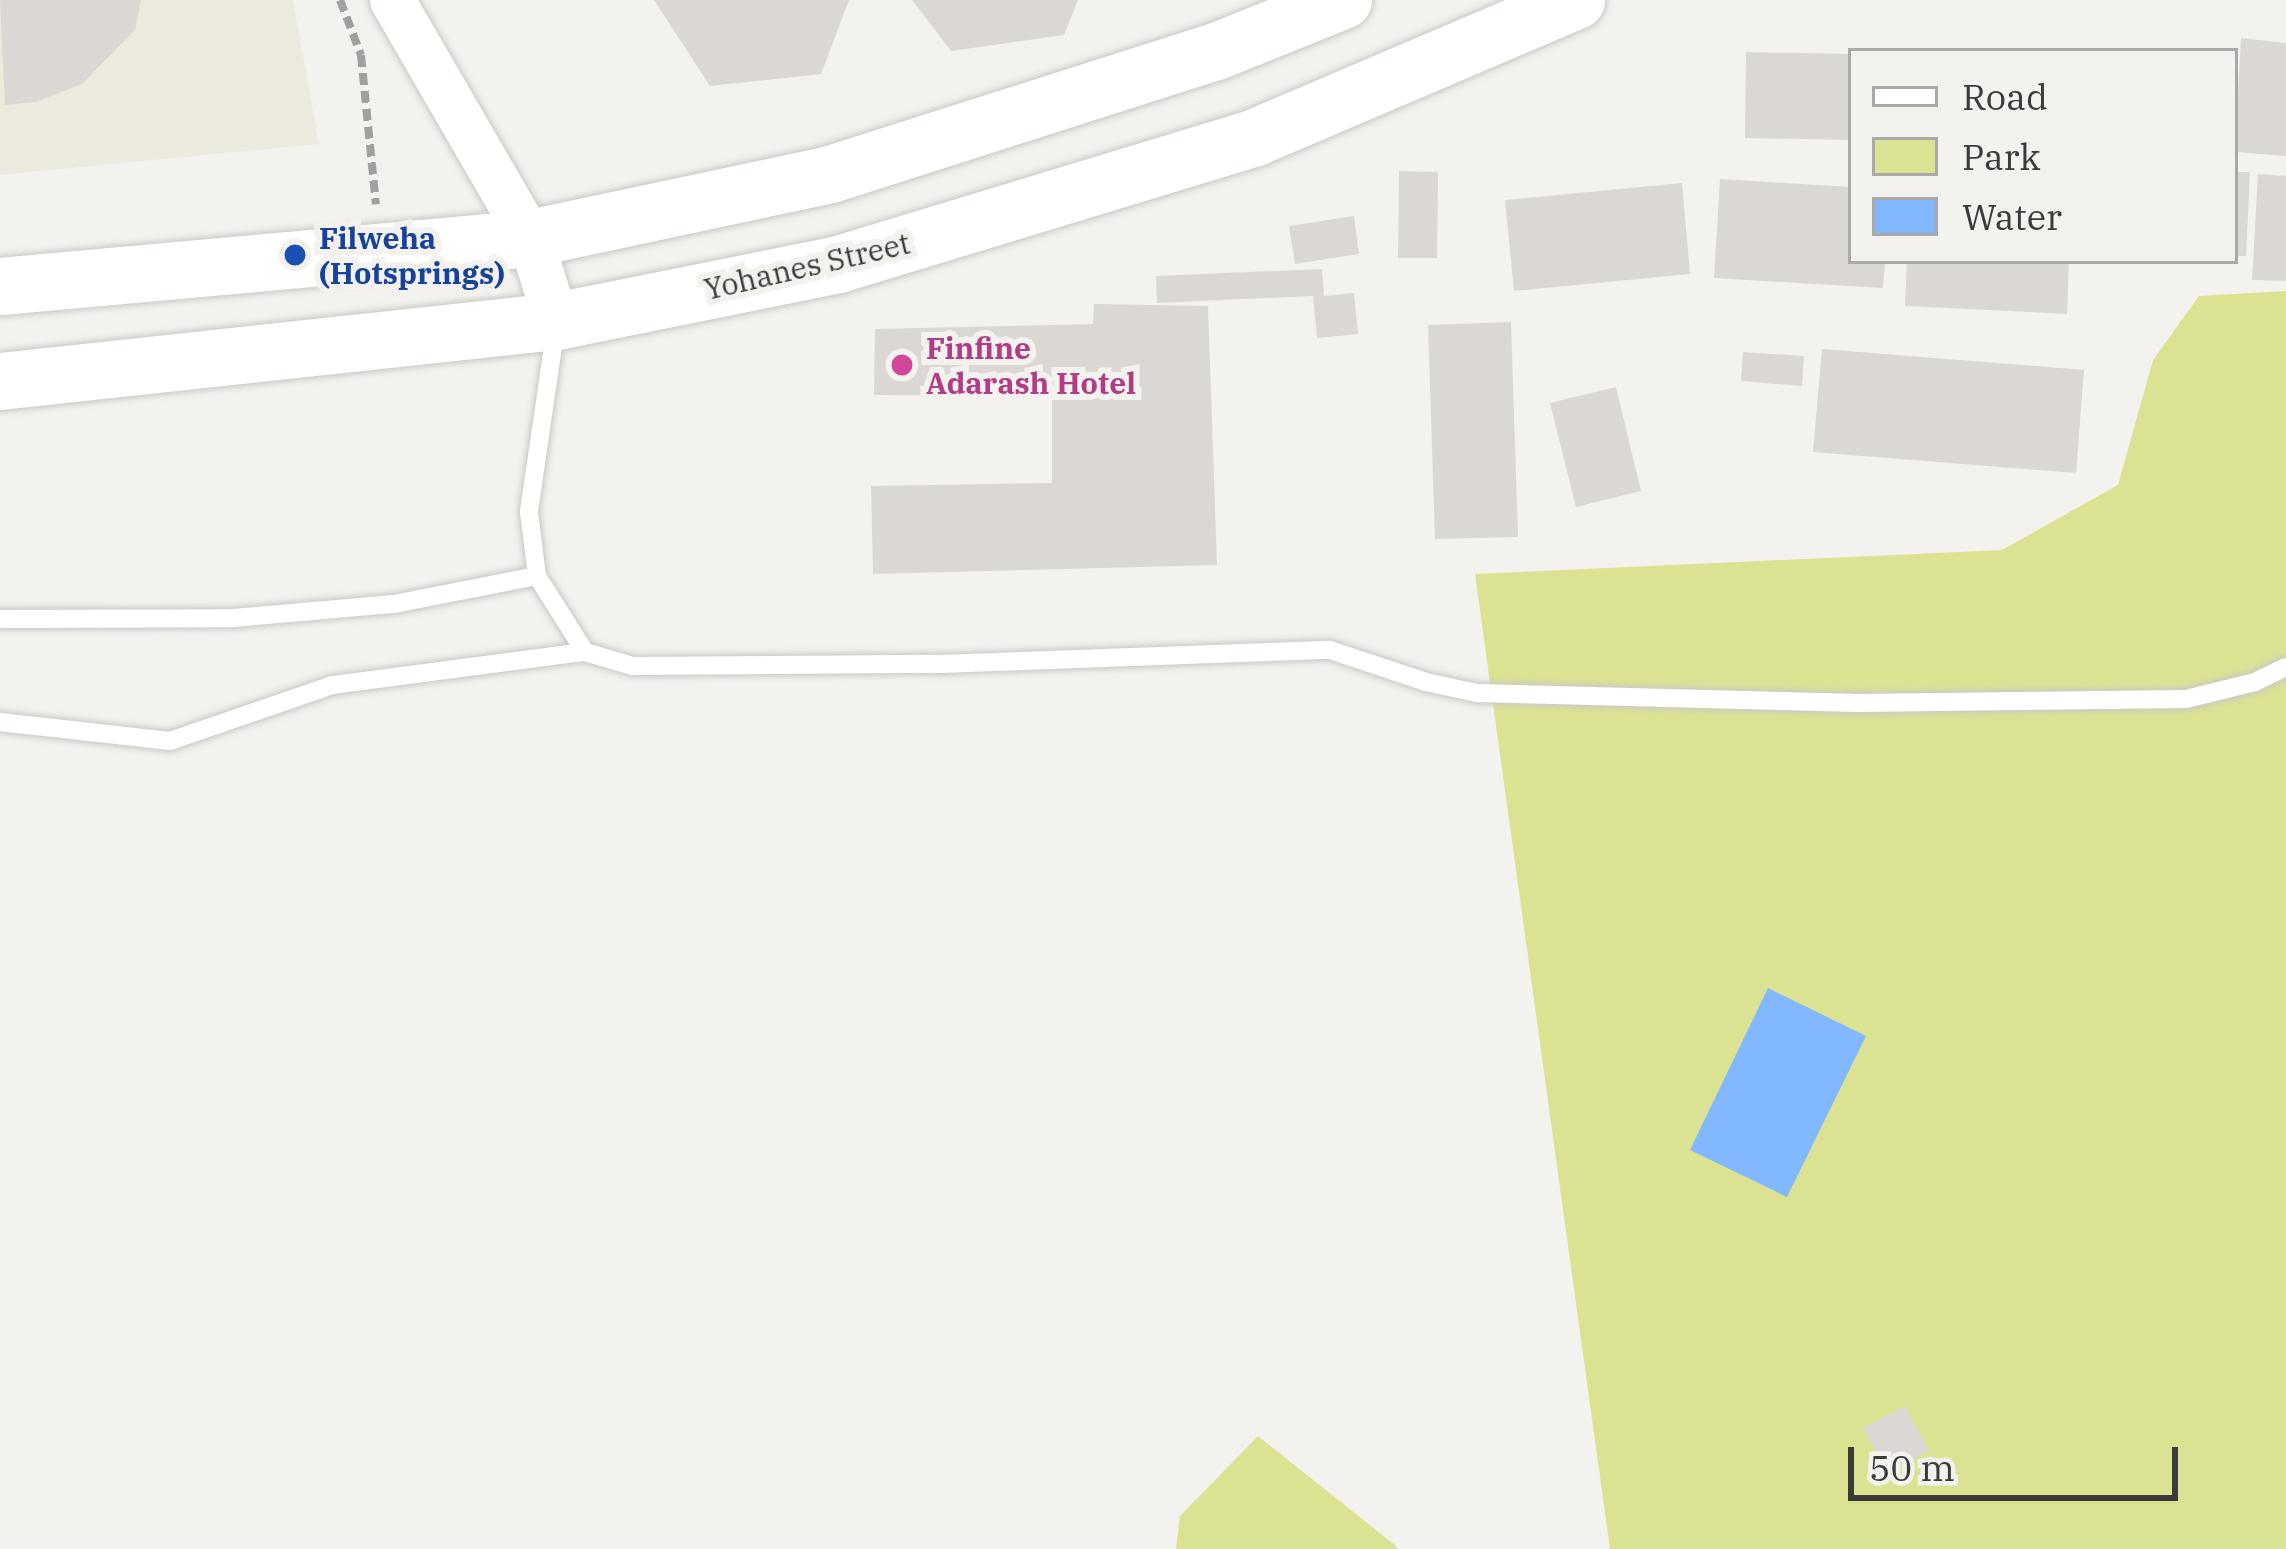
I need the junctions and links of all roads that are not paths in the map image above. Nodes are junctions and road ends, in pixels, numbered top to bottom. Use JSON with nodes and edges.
{"nodes":[{"id":1,"x":392,"y":0,"type":"edge"},
{"id":2,"x":1576,"y":0,"type":"edge"},
{"id":3,"x":1321,"y":10,"type":"edge"},
{"id":4,"x":1336,"y":104,"type":"junction"},
{"id":5,"x":530,"y":238,"type":"junction"},
{"id":6,"x":0,"y":286,"type":"edge"},
{"id":7,"x":556,"y":321,"type":"junction"},
{"id":8,"x":0,"y":381,"type":"edge"},
{"id":9,"x":537,"y":576,"type":"junction"},
{"id":10,"x":0,"y":619,"type":"edge"},
{"id":11,"x":584,"y":652,"type":"junction"},
{"id":12,"x":2286,"y":667,"type":"edge"},
{"id":13,"x":0,"y":722,"type":"edge"}],
"edges":[{"from":1,"to":5,"type":"street"},
{"from":2,"to":4,"type":"main road","name":"Yohanes Street"},
{"from":3,"to":4,"type":"main road"},
{"from":3,"to":5,"type":"main road"},
{"from":4,"to":7,"type":"main road","name":"Yohanes Street"},
{"from":5,"to":6,"type":"main road"},
{"from":5,"to":7,"type":"street"},
{"from":7,"to":8,"type":"main road","name":"Yohanes Street"},
{"from":7,"to":9,"type":"lane"},
{"from":9,"to":10,"type":"lane"},
{"from":9,"to":11,"type":"lane"},
{"from":11,"to":12,"type":"lane"},
{"from":11,"to":13,"type":"lane"}]}
